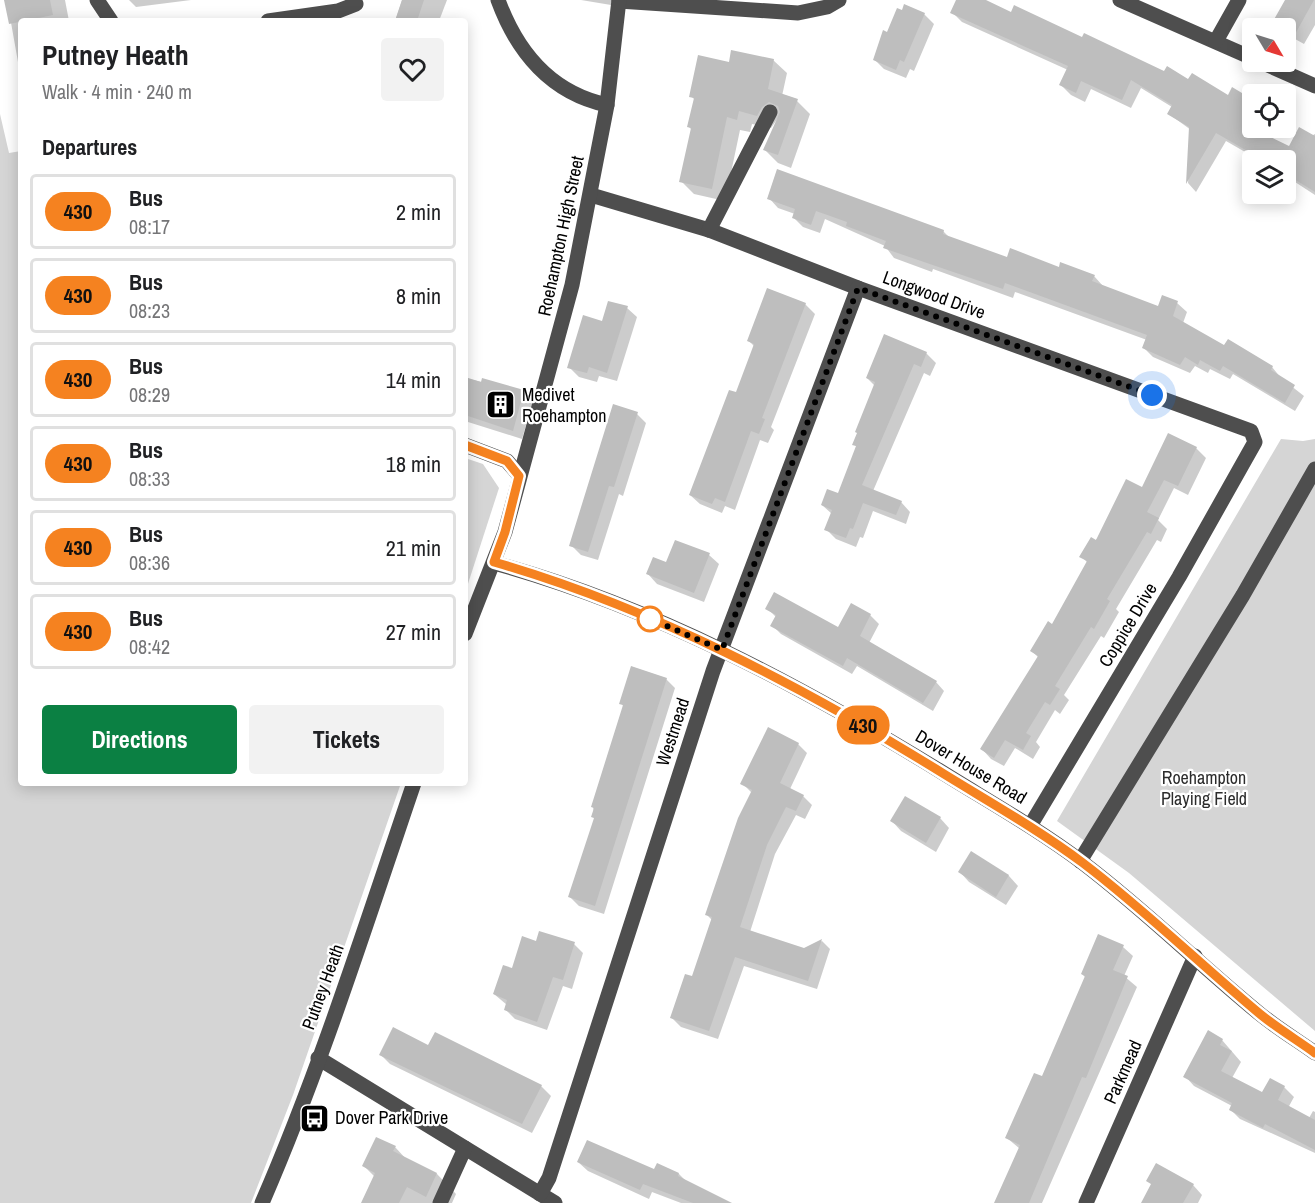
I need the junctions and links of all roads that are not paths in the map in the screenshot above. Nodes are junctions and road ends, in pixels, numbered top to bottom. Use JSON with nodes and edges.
{"nodes":[{"id":1,"x":97,"y":0,"type":"edge"},
{"id":2,"x":498,"y":0,"type":"edge"},
{"id":3,"x":839,"y":0,"type":"edge"},
{"id":4,"x":1120,"y":0,"type":"edge"},
{"id":5,"x":1239,"y":0,"type":"edge"},
{"id":6,"x":619,"y":1,"type":"edge"},
{"id":7,"x":357,"y":2,"type":"edge"},
{"id":8,"x":109,"y":18,"type":"edge"},
{"id":9,"x":289,"y":18,"type":"edge"},
{"id":10,"x":353,"y":18,"type":"edge"},
{"id":11,"x":1216,"y":41,"type":"junction"},
{"id":12,"x":1242,"y":53,"type":"edge"},
{"id":13,"x":1284,"y":72,"type":"edge"},
{"id":14,"x":1315,"y":86,"type":"edge"},
{"id":15,"x":607,"y":105,"type":"junction"},
{"id":16,"x":770,"y":112,"type":"dead end"},
{"id":17,"x":591,"y":195,"type":"junction"},
{"id":18,"x":709,"y":230,"type":"junction"},
{"id":19,"x":858,"y":288,"type":"junction"},
{"id":20,"x":1255,"y":442,"type":"joint"},
{"id":21,"x":468,"y":446,"type":"edge"},
{"id":22,"x":1315,"y":470,"type":"edge"},
{"id":23,"x":519,"y":476,"type":"junction"},
{"id":24,"x":494,"y":562,"type":"junction"},
{"id":25,"x":468,"y":627,"type":"edge"},
{"id":26,"x":722,"y":650,"type":"junction"},
{"id":27,"x":413,"y":786,"type":"edge"},
{"id":28,"x":1030,"y":826,"type":"junction"},
{"id":29,"x":1080,"y":861,"type":"junction"},
{"id":30,"x":1195,"y":956,"type":"junction"},
{"id":31,"x":1315,"y":1053,"type":"edge"},
{"id":32,"x":318,"y":1058,"type":"junction"},
{"id":33,"x":465,"y":1148,"type":"junction"},
{"id":34,"x":540,"y":1194,"type":"junction"},
{"id":35,"x":262,"y":1203,"type":"edge"},
{"id":36,"x":440,"y":1203,"type":"edge"},
{"id":37,"x":555,"y":1203,"type":"edge"},
{"id":38,"x":1086,"y":1203,"type":"edge"}],
"edges":[{"from":1,"to":8,"type":"street"},
{"from":2,"to":15,"type":"street"},
{"from":3,"to":6,"type":"street"},
{"from":4,"to":11,"type":"street"},
{"from":5,"to":11,"type":"street"},
{"from":6,"to":15,"type":"street","name":"Roehampton High Street"},
{"from":7,"to":9,"type":"street"},
{"from":7,"to":10,"type":"street"},
{"from":11,"to":12,"type":"street"},
{"from":13,"to":14,"type":"street"},
{"from":15,"to":17,"type":"street","name":"Roehampton High Street"},
{"from":16,"to":18,"type":"street"},
{"from":17,"to":18,"type":"street","name":"Longwood Drive"},
{"from":17,"to":23,"type":"street","name":"Roehampton High Street"},
{"from":18,"to":19,"type":"street","name":"Longwood Drive"},
{"from":19,"to":20,"type":"street","name":"Longwood Drive"},
{"from":19,"to":26,"type":"street","name":"Westmead"},
{"from":20,"to":28,"type":"street","name":"Coppice Drive"},
{"from":21,"to":23,"type":"street"},
{"from":22,"to":29,"type":"street"},
{"from":23,"to":24,"type":"street"},
{"from":24,"to":25,"type":"street"},
{"from":24,"to":26,"type":"street","name":"Dover House Road"},
{"from":26,"to":28,"type":"street","name":"Dover House Road"},
{"from":26,"to":34,"type":"street","name":"Westmead"},
{"from":27,"to":32,"type":"street","name":"Putney Heath"},
{"from":28,"to":29,"type":"street","name":"Dover House Road"},
{"from":29,"to":30,"type":"street","name":"Dover House Road"},
{"from":30,"to":31,"type":"street","name":"Dover House Road"},
{"from":30,"to":38,"type":"street","name":"Parkmead"},
{"from":32,"to":33,"type":"street"},
{"from":32,"to":35,"type":"street","name":"Putney Heath"},
{"from":33,"to":34,"type":"street"},
{"from":33,"to":36,"type":"street"},
{"from":34,"to":37,"type":"street"}]}
